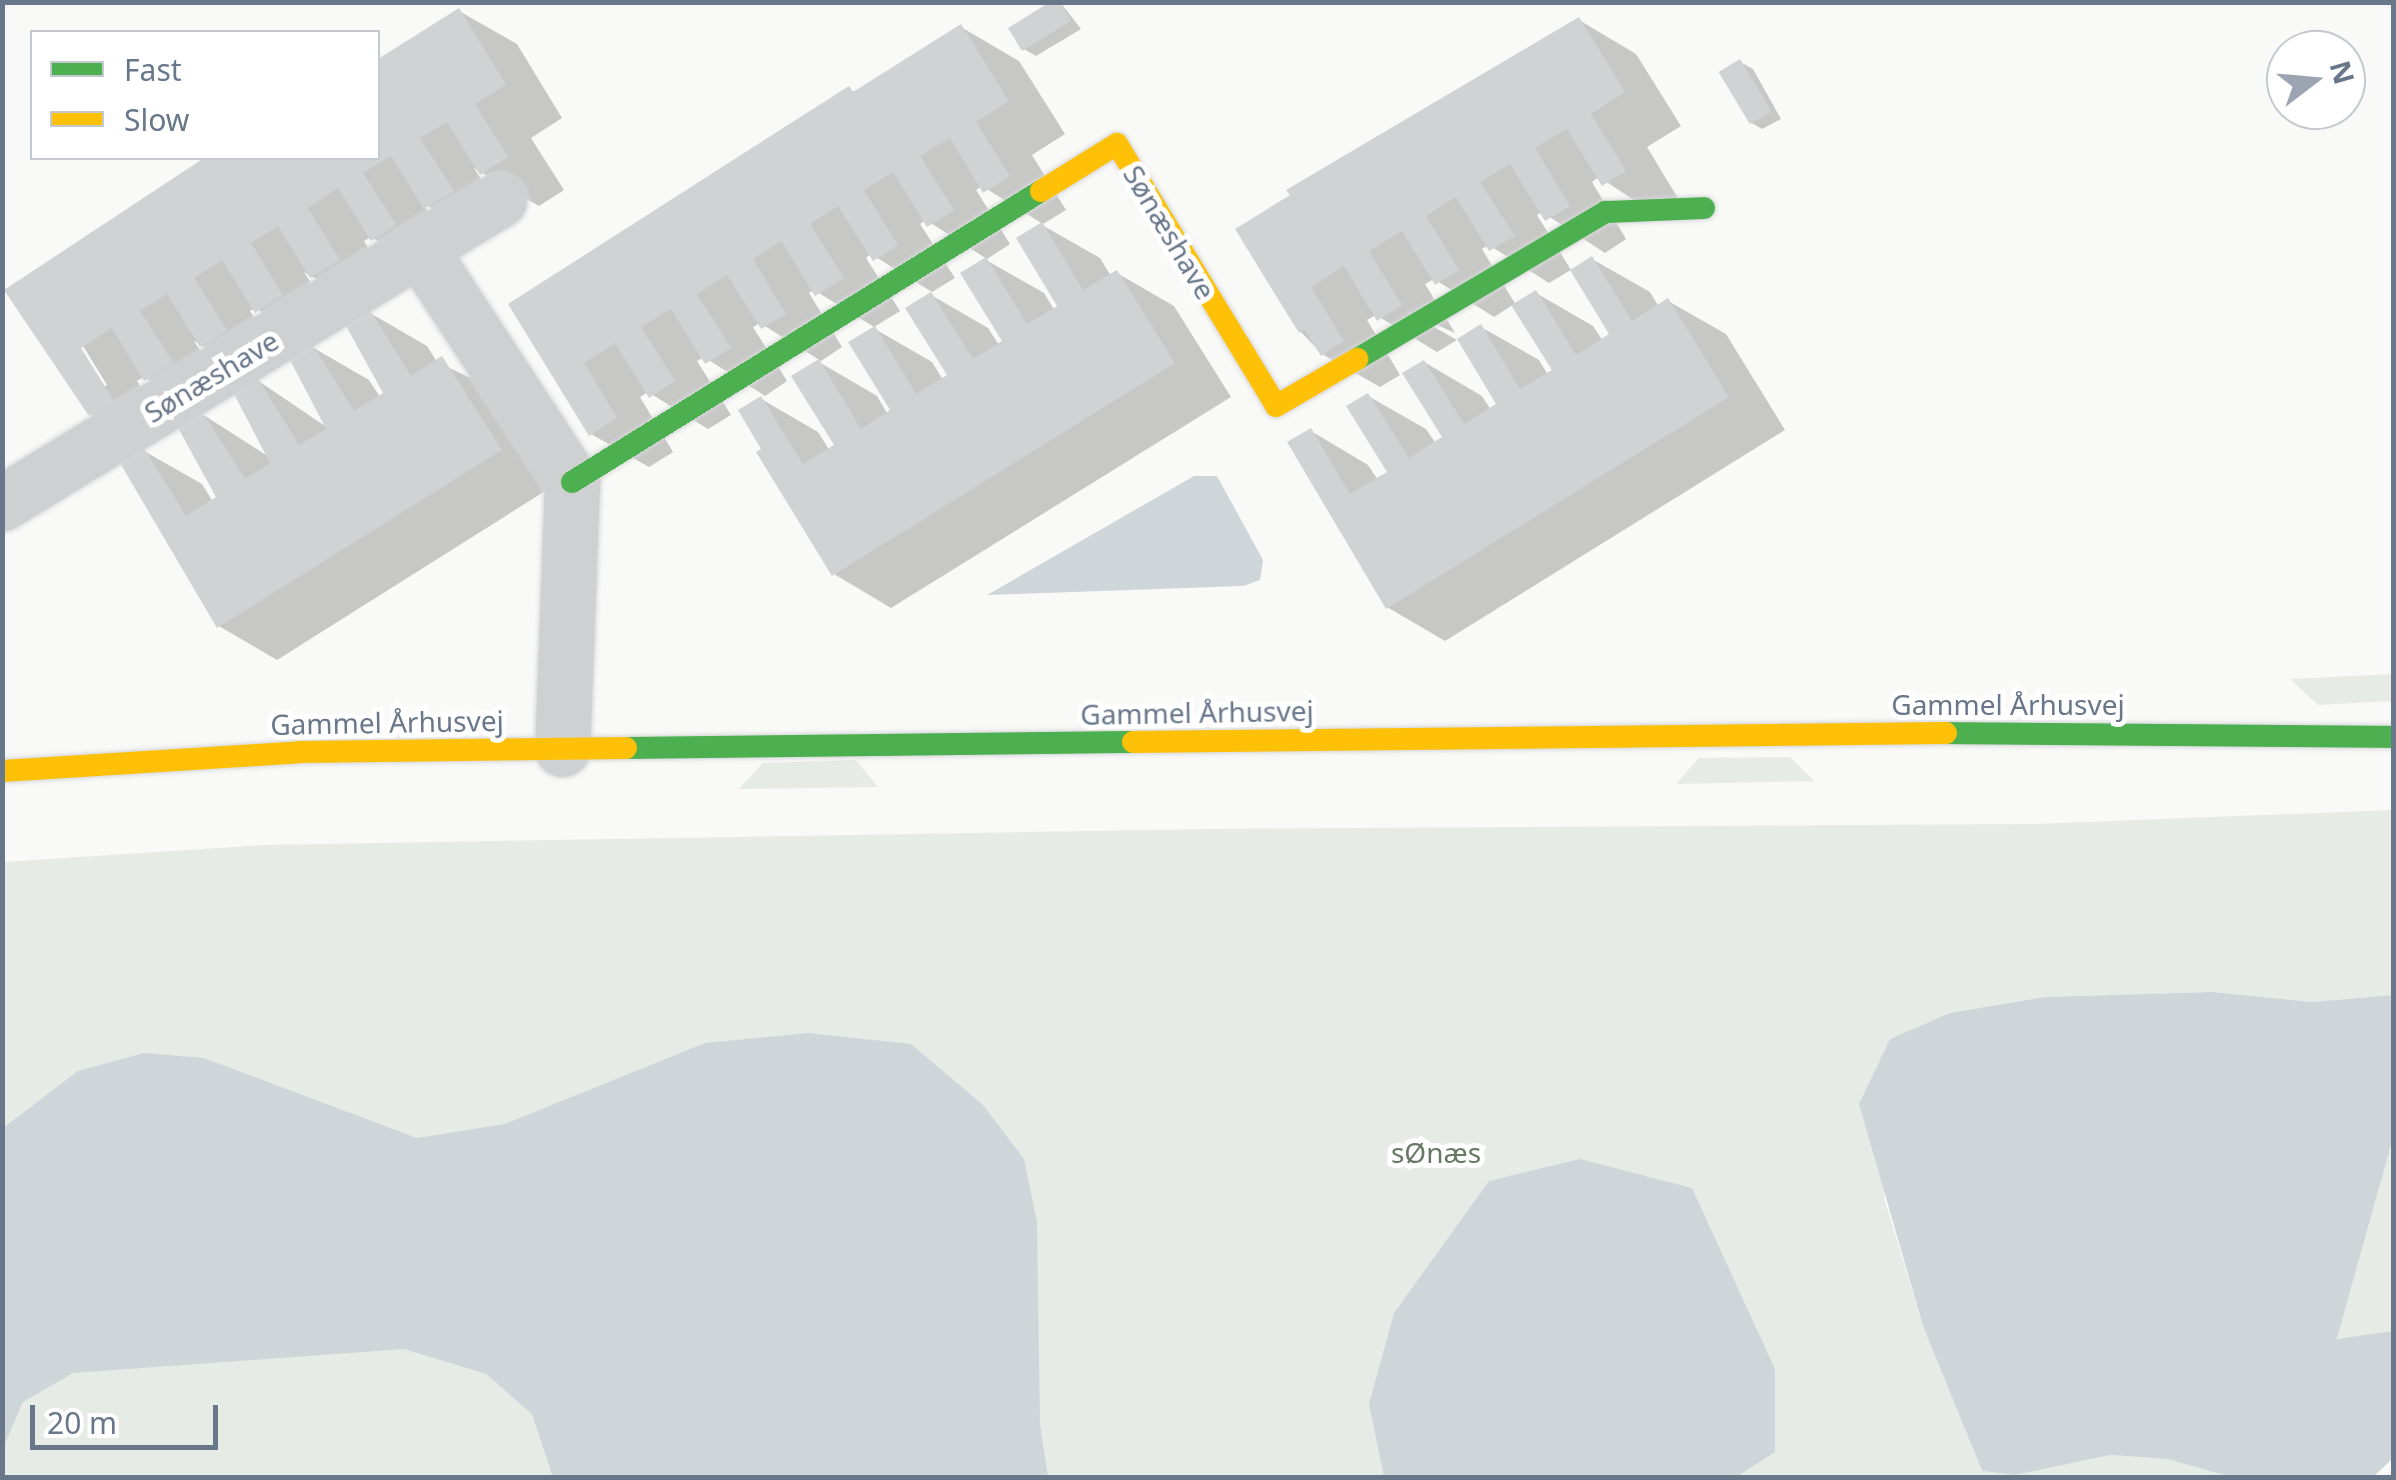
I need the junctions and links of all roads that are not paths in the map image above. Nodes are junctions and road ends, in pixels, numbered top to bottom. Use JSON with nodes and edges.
{"nodes":[{"id":1,"x":499,"y":200,"type":"dead end"},
{"id":2,"x":1704,"y":208,"type":"dead end"},
{"id":3,"x":419,"y":248,"type":"junction"},
{"id":4,"x":572,"y":482,"type":"junction"},
{"id":5,"x":2,"y":503,"type":"edge"},
{"id":6,"x":2394,"y":737,"type":"edge"},
{"id":7,"x":562,"y":749,"type":"junction"},
{"id":8,"x":2,"y":771,"type":"edge"}],
"edges":[{"from":1,"to":3,"type":"street","name":"Sønæshave"},
{"from":2,"to":4,"type":"street","name":"Sønæshave"},
{"from":3,"to":4,"type":"street"},
{"from":3,"to":5,"type":"street","name":"Sønæshave"},
{"from":4,"to":7,"type":"street"},
{"from":6,"to":7,"type":"street","name":"Gammel Århusvej"},
{"from":7,"to":8,"type":"street","name":"Gammel Århusvej"}]}
